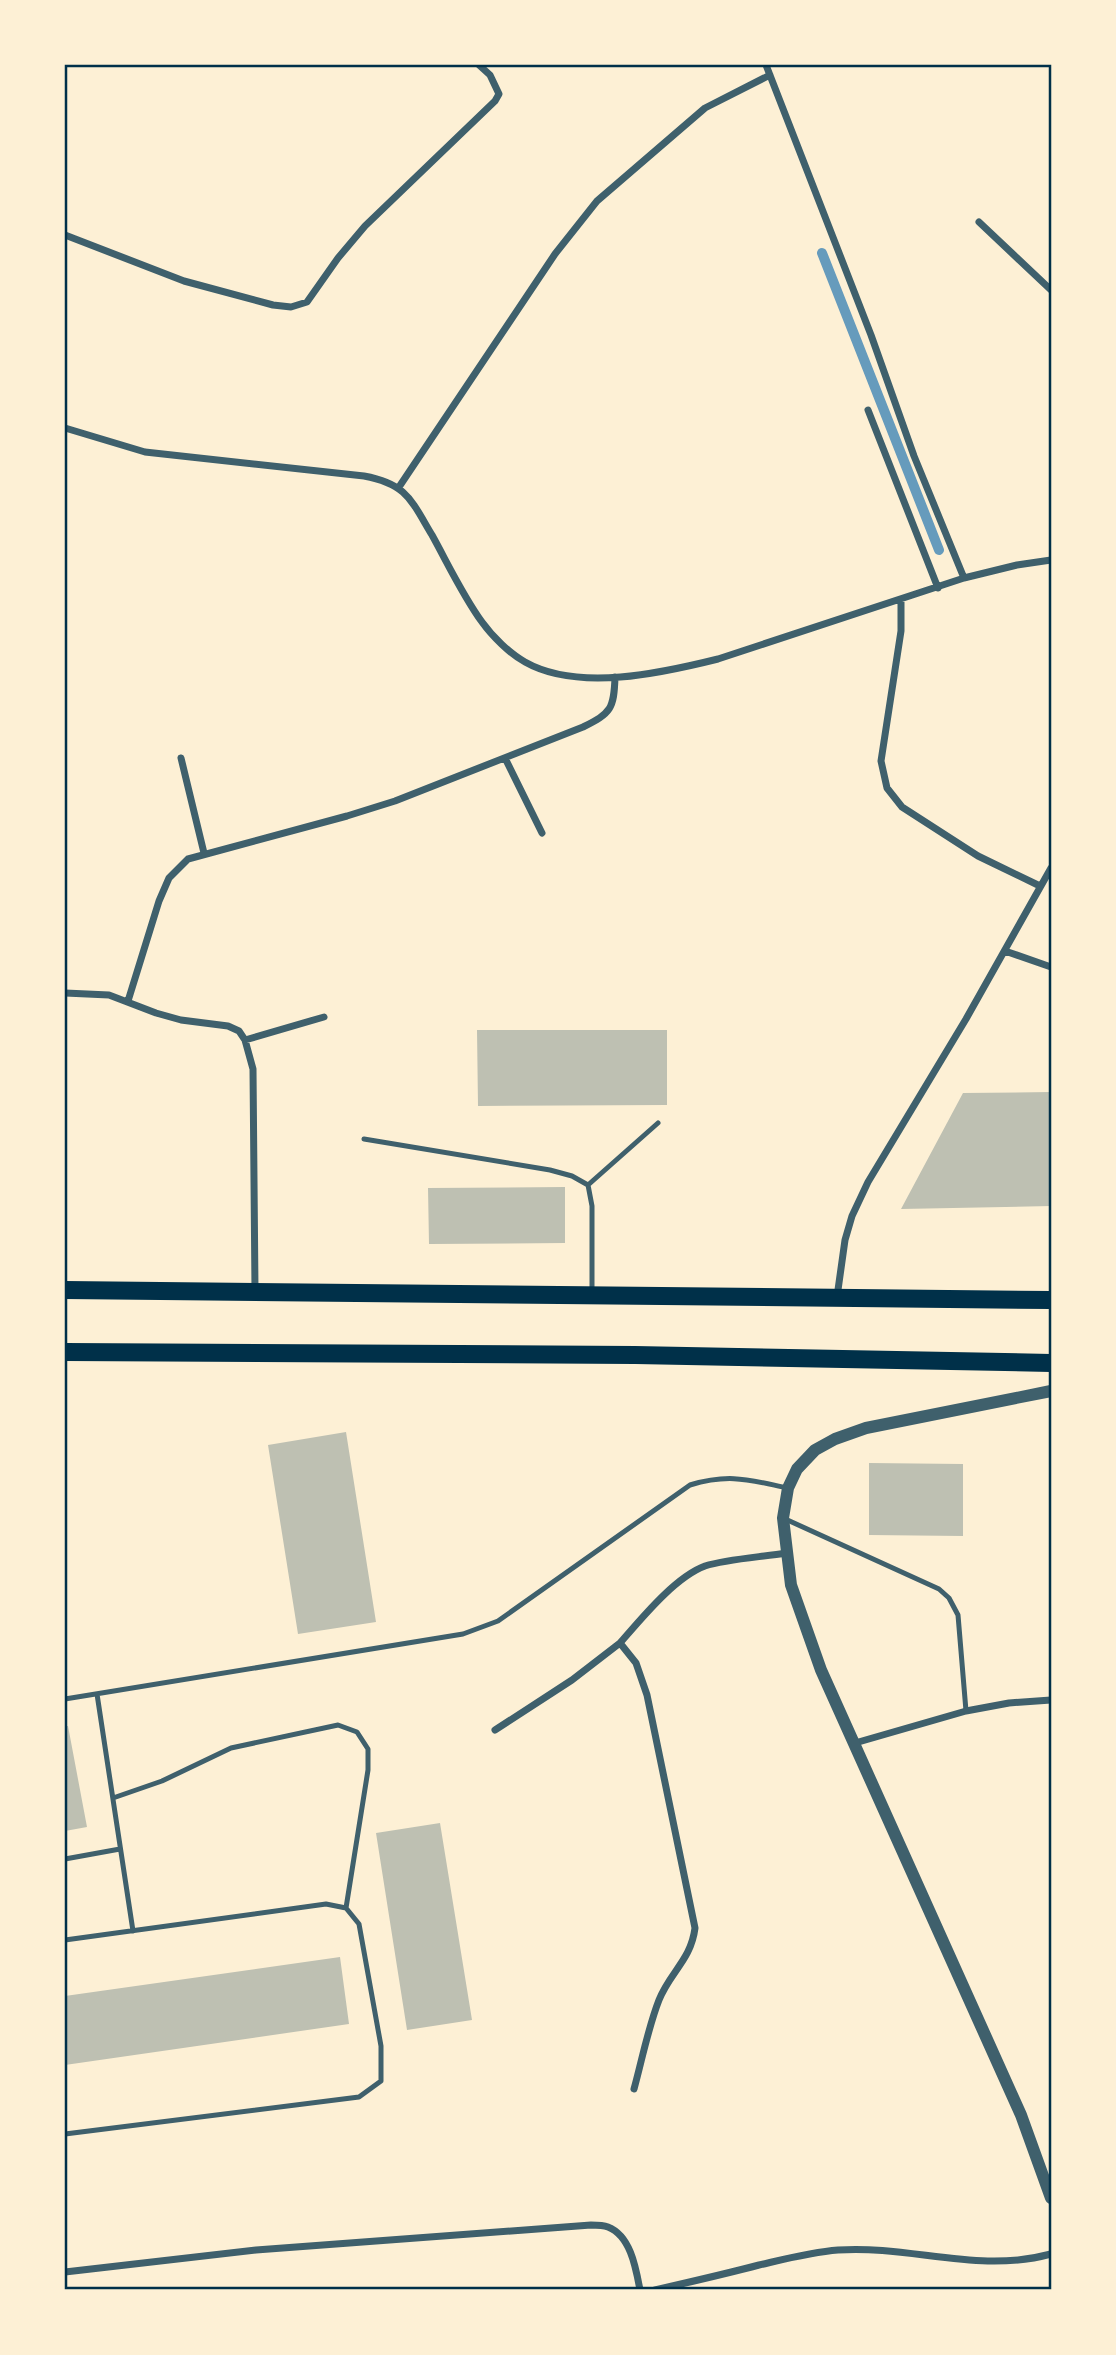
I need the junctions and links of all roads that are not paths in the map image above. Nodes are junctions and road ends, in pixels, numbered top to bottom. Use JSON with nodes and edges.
{"nodes":[{"id":1,"x":479,"y":65,"type":"edge"},
{"id":2,"x":766,"y":65,"type":"edge"},
{"id":3,"x":770,"y":75,"type":"junction"},
{"id":4,"x":979,"y":222,"type":"dead end"},
{"id":5,"x":65,"y":235,"type":"edge"},
{"id":6,"x":1051,"y":290,"type":"edge"},
{"id":7,"x":868,"y":410,"type":"dead end"},
{"id":8,"x":65,"y":428,"type":"edge"},
{"id":9,"x":399,"y":487,"type":"junction"},
{"id":10,"x":1051,"y":560,"type":"edge"},
{"id":11,"x":964,"y":578,"type":"junction"},
{"id":12,"x":938,"y":588,"type":"junction"},
{"id":13,"x":901,"y":600,"type":"junction"},
{"id":14,"x":615,"y":677,"type":"junction"},
{"id":15,"x":181,"y":758,"type":"dead end"},
{"id":16,"x":505,"y":758,"type":"junction"},
{"id":17,"x":542,"y":833,"type":"dead end"},
{"id":18,"x":204,"y":853,"type":"junction"},
{"id":19,"x":1051,"y":868,"type":"edge"},
{"id":20,"x":1040,"y":886,"type":"junction"},
{"id":21,"x":1005,"y":951,"type":"junction"},
{"id":22,"x":1051,"y":967,"type":"edge"},
{"id":23,"x":65,"y":993,"type":"edge"},
{"id":24,"x":128,"y":1001,"type":"junction"},
{"id":25,"x":324,"y":1017,"type":"dead end"},
{"id":26,"x":245,"y":1040,"type":"junction"},
{"id":27,"x":658,"y":1124,"type":"dead end"},
{"id":28,"x":364,"y":1139,"type":"dead end"},
{"id":29,"x":589,"y":1185,"type":"junction"},
{"id":30,"x":65,"y":1290,"type":"edge"},
{"id":31,"x":256,"y":1291,"type":"junction"},
{"id":32,"x":592,"y":1295,"type":"junction"},
{"id":33,"x":837,"y":1298,"type":"junction"},
{"id":34,"x":1051,"y":1300,"type":"edge"},
{"id":35,"x":65,"y":1352,"type":"edge"},
{"id":36,"x":1051,"y":1363,"type":"edge"},
{"id":37,"x":1051,"y":1391,"type":"edge"},
{"id":38,"x":788,"y":1488,"type":"junction"},
{"id":39,"x":783,"y":1518,"type":"junction"},
{"id":40,"x":786,"y":1553,"type":"junction"},
{"id":41,"x":620,"y":1643,"type":"junction"},
{"id":42,"x":97,"y":1694,"type":"junction"},
{"id":43,"x":65,"y":1699,"type":"edge"},
{"id":44,"x":1051,"y":1700,"type":"edge"},
{"id":45,"x":966,"y":1710,"type":"junction"},
{"id":46,"x":495,"y":1730,"type":"dead end"},
{"id":47,"x":855,"y":1743,"type":"junction"},
{"id":48,"x":113,"y":1798,"type":"junction"},
{"id":49,"x":120,"y":1849,"type":"junction"},
{"id":50,"x":65,"y":1858,"type":"edge"},
{"id":51,"x":346,"y":1908,"type":"junction"},
{"id":52,"x":133,"y":1931,"type":"junction"},
{"id":53,"x":65,"y":1940,"type":"edge"},
{"id":54,"x":634,"y":2089,"type":"dead end"},
{"id":55,"x":65,"y":2134,"type":"edge"},
{"id":56,"x":1051,"y":2198,"type":"edge"},
{"id":57,"x":1051,"y":2254,"type":"edge"},
{"id":58,"x":65,"y":2272,"type":"edge"},
{"id":59,"x":640,"y":2290,"type":"edge"},
{"id":60,"x":655,"y":2290,"type":"edge"}],
"edges":[{"from":1,"to":5,"type":"street"},
{"from":2,"to":3,"type":"street"},
{"from":3,"to":9,"type":"street"},
{"from":3,"to":11,"type":"street"},
{"from":4,"to":6,"type":"street"},
{"from":7,"to":12,"type":"street"},
{"from":8,"to":9,"type":"street"},
{"from":9,"to":14,"type":"street"},
{"from":10,"to":11,"type":"street"},
{"from":11,"to":12,"type":"street"},
{"from":12,"to":13,"type":"street"},
{"from":13,"to":14,"type":"street"},
{"from":13,"to":20,"type":"street"},
{"from":14,"to":16,"type":"street"},
{"from":15,"to":18,"type":"street"},
{"from":16,"to":17,"type":"street"},
{"from":16,"to":18,"type":"street"},
{"from":18,"to":24,"type":"street"},
{"from":19,"to":20,"type":"street"},
{"from":20,"to":21,"type":"street"},
{"from":21,"to":22,"type":"street"},
{"from":21,"to":33,"type":"street"},
{"from":23,"to":24,"type":"street"},
{"from":24,"to":26,"type":"street"},
{"from":25,"to":26,"type":"street"},
{"from":26,"to":31,"type":"street"},
{"from":27,"to":29,"type":"lane"},
{"from":28,"to":29,"type":"lane"},
{"from":29,"to":32,"type":"lane"},
{"from":30,"to":31,"type":"main road"},
{"from":31,"to":32,"type":"main road"},
{"from":32,"to":33,"type":"main road"},
{"from":33,"to":34,"type":"main road"},
{"from":35,"to":36,"type":"main road"},
{"from":37,"to":38,"type":"street"},
{"from":38,"to":39,"type":"street"},
{"from":38,"to":42,"type":"lane"},
{"from":39,"to":40,"type":"street"},
{"from":39,"to":45,"type":"lane"},
{"from":40,"to":41,"type":"street"},
{"from":40,"to":47,"type":"street"},
{"from":41,"to":46,"type":"street"},
{"from":41,"to":54,"type":"street"},
{"from":42,"to":43,"type":"lane"},
{"from":42,"to":48,"type":"lane"},
{"from":44,"to":45,"type":"street"},
{"from":45,"to":47,"type":"street"},
{"from":47,"to":56,"type":"street"},
{"from":48,"to":49,"type":"lane"},
{"from":48,"to":51,"type":"lane"},
{"from":49,"to":50,"type":"lane"},
{"from":49,"to":52,"type":"lane"},
{"from":51,"to":52,"type":"lane"},
{"from":51,"to":55,"type":"lane"},
{"from":52,"to":53,"type":"lane"},
{"from":57,"to":60,"type":"street"},
{"from":58,"to":59,"type":"street"}]}
